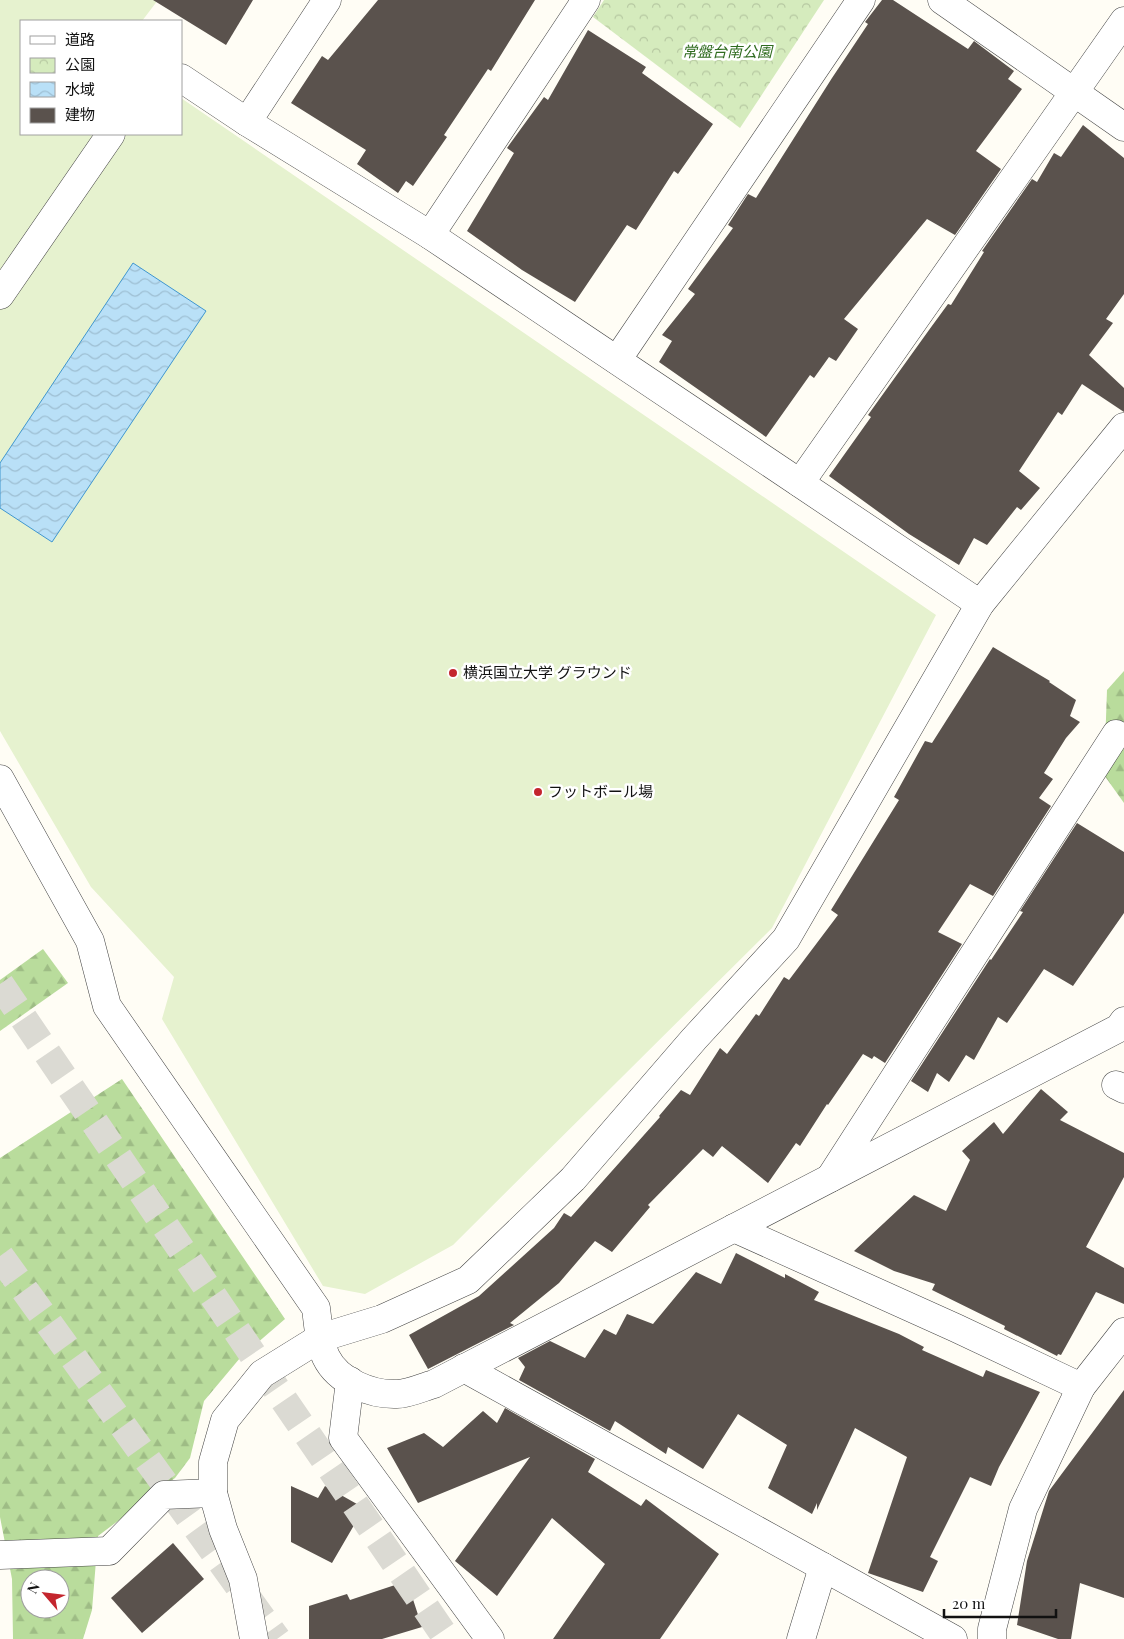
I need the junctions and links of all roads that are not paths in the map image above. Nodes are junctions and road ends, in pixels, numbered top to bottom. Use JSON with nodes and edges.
{"nodes":[{"id":1,"x":327,"y":0,"type":"edge"},
{"id":2,"x":586,"y":0,"type":"edge"},
{"id":3,"x":861,"y":0,"type":"edge"},
{"id":4,"x":942,"y":0,"type":"edge"},
{"id":5,"x":1124,"y":21,"type":"edge"},
{"id":6,"x":182,"y":79,"type":"edge"},
{"id":7,"x":1074,"y":93,"type":"junction"},
{"id":8,"x":247,"y":122,"type":"junction"},
{"id":9,"x":1124,"y":127,"type":"edge"},
{"id":10,"x":110,"y":135,"type":"edge"},
{"id":11,"x":430,"y":235,"type":"junction"},
{"id":12,"x":0,"y":295,"type":"edge"},
{"id":13,"x":617,"y":360,"type":"junction"},
{"id":14,"x":1124,"y":427,"type":"edge"},
{"id":15,"x":800,"y":482,"type":"junction"},
{"id":16,"x":980,"y":604,"type":"junction"},
{"id":17,"x":1116,"y":734,"type":"dead end"},
{"id":18,"x":0,"y":778,"type":"edge"},
{"id":19,"x":1124,"y":1021,"type":"edge"},
{"id":20,"x":830,"y":1178,"type":"junction"},
{"id":21,"x":734,"y":1228,"type":"junction"},
{"id":22,"x":1124,"y":1332,"type":"edge"},
{"id":23,"x":320,"y":1338,"type":"junction"},
{"id":24,"x":464,"y":1368,"type":"junction"},
{"id":25,"x":350,"y":1381,"type":"junction"},
{"id":26,"x":1081,"y":1387,"type":"junction"},
{"id":27,"x":213,"y":1493,"type":"junction"},
{"id":28,"x":0,"y":1555,"type":"edge"},
{"id":29,"x":823,"y":1567,"type":"junction"},
{"id":30,"x":254,"y":1639,"type":"edge"},
{"id":31,"x":490,"y":1639,"type":"edge"},
{"id":32,"x":801,"y":1639,"type":"edge"},
{"id":33,"x":953,"y":1639,"type":"edge"},
{"id":34,"x":992,"y":1639,"type":"edge"}],
"edges":[{"from":1,"to":8,"type":"street"},
{"from":2,"to":11,"type":"street"},
{"from":3,"to":13,"type":"street"},
{"from":4,"to":7,"type":"street"},
{"from":5,"to":7,"type":"street"},
{"from":6,"to":8,"type":"street"},
{"from":7,"to":9,"type":"street"},
{"from":7,"to":15,"type":"street"},
{"from":8,"to":11,"type":"street"},
{"from":10,"to":12,"type":"street"},
{"from":11,"to":13,"type":"street"},
{"from":13,"to":15,"type":"street"},
{"from":14,"to":16,"type":"street"},
{"from":15,"to":16,"type":"street"},
{"from":16,"to":23,"type":"street"},
{"from":17,"to":20,"type":"street"},
{"from":18,"to":23,"type":"street"},
{"from":19,"to":20,"type":"street"},
{"from":20,"to":21,"type":"street"},
{"from":21,"to":24,"type":"street"},
{"from":21,"to":26,"type":"street"},
{"from":22,"to":26,"type":"street"},
{"from":23,"to":25,"type":"street"},
{"from":23,"to":27,"type":"street"},
{"from":24,"to":25,"type":"street"},
{"from":24,"to":29,"type":"street"},
{"from":25,"to":31,"type":"street"},
{"from":26,"to":34,"type":"street"},
{"from":27,"to":28,"type":"street"},
{"from":27,"to":30,"type":"street"},
{"from":29,"to":32,"type":"street"},
{"from":29,"to":33,"type":"street"}]}
